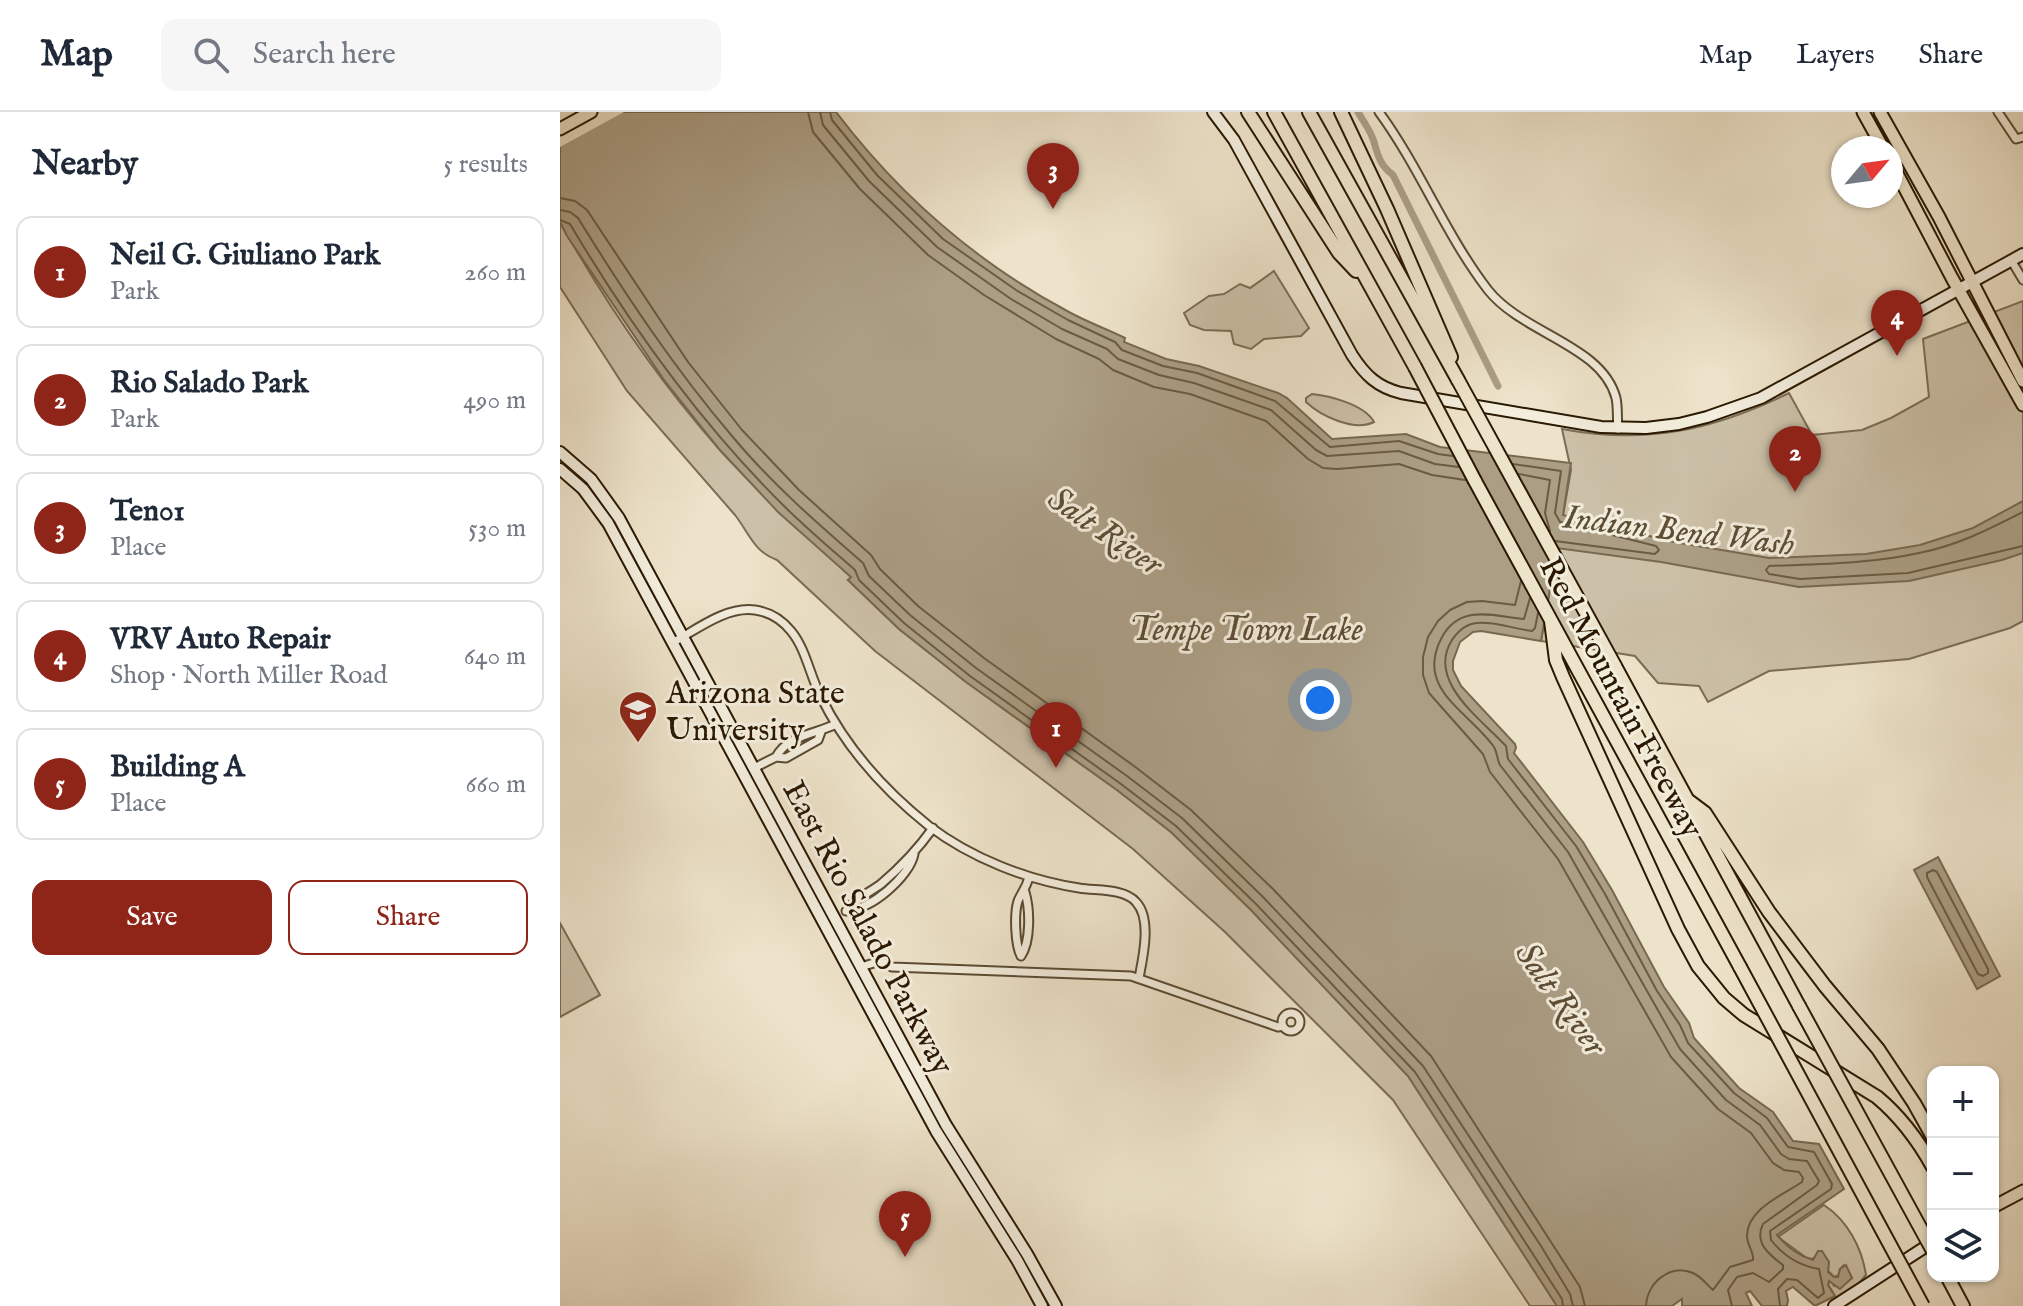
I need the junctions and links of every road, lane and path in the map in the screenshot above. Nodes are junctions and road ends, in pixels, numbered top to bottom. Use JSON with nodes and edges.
{"nodes":[{"id":1,"x":591,"y":112,"type":"edge"},
{"id":2,"x":1213,"y":112,"type":"edge"},
{"id":3,"x":1248,"y":112,"type":"edge"},
{"id":4,"x":1274,"y":112,"type":"edge"},
{"id":5,"x":1309,"y":112,"type":"edge"},
{"id":6,"x":1341,"y":112,"type":"edge"},
{"id":7,"x":1379,"y":112,"type":"edge"},
{"id":8,"x":1863,"y":112,"type":"edge"},
{"id":9,"x":1880,"y":112,"type":"edge"},
{"id":10,"x":1998,"y":112,"type":"edge"},
{"id":11,"x":560,"y":129,"type":"edge"},
{"id":12,"x":1876,"y":136,"type":"edge"},
{"id":13,"x":2019,"y":138,"type":"edge"},
{"id":14,"x":1903,"y":185,"type":"edge"},
{"id":15,"x":2023,"y":254,"type":"edge"},
{"id":16,"x":2011,"y":260,"type":"junction"},
{"id":17,"x":2023,"y":280,"type":"edge"},
{"id":18,"x":1368,"y":283,"type":"junction"},
{"id":19,"x":1971,"y":283,"type":"junction"},
{"id":20,"x":1959,"y":290,"type":"junction"},
{"id":21,"x":1458,"y":380,"type":"junction"},
{"id":22,"x":2023,"y":381,"type":"edge"},
{"id":23,"x":2023,"y":405,"type":"edge"},
{"id":24,"x":1618,"y":429,"type":"junction"},
{"id":25,"x":560,"y":452,"type":"edge"},
{"id":26,"x":560,"y":469,"type":"edge"},
{"id":27,"x":1551,"y":621,"type":"junction"},
{"id":28,"x":683,"y":637,"type":"junction"},
{"id":29,"x":672,"y":643,"type":"junction"},
{"id":30,"x":836,"y":724,"type":"junction"},
{"id":31,"x":754,"y":768,"type":"junction"},
{"id":32,"x":1685,"y":798,"type":"junction"},
{"id":33,"x":933,"y":828,"type":"junction"},
{"id":34,"x":1029,"y":877,"type":"junction"},
{"id":35,"x":835,"y":917,"type":"junction"},
{"id":36,"x":822,"y":923,"type":"junction"},
{"id":37,"x":861,"y":967,"type":"junction"},
{"id":38,"x":1020,"y":971,"type":"junction"},
{"id":39,"x":1139,"y":978,"type":"junction"},
{"id":40,"x":1283,"y":1026,"type":"dead end"},
{"id":41,"x":1927,"y":1126,"type":"edge"},
{"id":42,"x":1927,"y":1157,"type":"edge"},
{"id":43,"x":2023,"y":1191,"type":"edge"},
{"id":44,"x":1999,"y":1204,"type":"edge"},
{"id":45,"x":1927,"y":1240,"type":"edge"},
{"id":46,"x":1927,"y":1246,"type":"edge"},
{"id":47,"x":1950,"y":1282,"type":"edge"},
{"id":48,"x":1042,"y":1306,"type":"edge"},
{"id":49,"x":1056,"y":1306,"type":"edge"},
{"id":50,"x":1834,"y":1306,"type":"edge"},
{"id":51,"x":1923,"y":1306,"type":"edge"},
{"id":52,"x":1963,"y":1306,"type":"edge"}],
"edges":[{"from":1,"to":11,"type":"main road"},
{"from":2,"to":24,"type":"main road"},
{"from":3,"to":18,"type":"highway"},
{"from":4,"to":18,"type":"highway","name":"Red Mountain Freeway"},
{"from":5,"to":21,"type":"highway","name":"Red Mountain Freeway"},
{"from":6,"to":21,"type":"highway"},
{"from":7,"to":24,"type":"street"},
{"from":8,"to":12,"type":"main road"},
{"from":9,"to":19,"type":"main road"},
{"from":10,"to":13,"type":"street"},
{"from":14,"to":20,"type":"main road"},
{"from":15,"to":16,"type":"main road"},
{"from":16,"to":17,"type":"street"},
{"from":16,"to":19,"type":"main road"},
{"from":18,"to":27,"type":"highway","name":"Red Mountain Freeway","bridge":true},
{"from":19,"to":20,"type":"main road"},
{"from":19,"to":22,"type":"main road"},
{"from":20,"to":23,"type":"main road"},
{"from":20,"to":24,"type":"main road"},
{"from":21,"to":32,"type":"highway","name":"Red Mountain Freeway","bridge":true},
{"from":25,"to":28,"type":"main road","name":"East Rio Salado Parkway"},
{"from":26,"to":29,"type":"main road","name":"East Rio Salado Parkway"},
{"from":27,"to":42,"type":"highway"},
{"from":27,"to":51,"type":"highway","name":"Red Mountain Freeway","bridge":true},
{"from":28,"to":29,"type":"street"},
{"from":28,"to":30,"type":"street"},
{"from":28,"to":31,"type":"main road","name":"East Rio Salado Parkway"},
{"from":29,"to":36,"type":"main road","name":"East Rio Salado Parkway"},
{"from":30,"to":31,"type":"street"},
{"from":30,"to":33,"type":"street"},
{"from":31,"to":35,"type":"main road","name":"East Rio Salado Parkway"},
{"from":32,"to":41,"type":"highway"},
{"from":32,"to":45,"type":"highway","name":"Red Mountain Freeway","bridge":true},
{"from":33,"to":34,"type":"street"},
{"from":33,"to":35,"type":"street"},
{"from":34,"to":38,"type":"street"},
{"from":34,"to":39,"type":"street"},
{"from":35,"to":36,"type":"street"},
{"from":35,"to":37,"type":"main road","name":"East Rio Salado Parkway"},
{"from":36,"to":48,"type":"main road","name":"East Rio Salado Parkway"},
{"from":37,"to":38,"type":"street"},
{"from":37,"to":49,"type":"main road","name":"East Rio Salado Parkway"},
{"from":38,"to":39,"type":"street"},
{"from":39,"to":40,"type":"street"},
{"from":43,"to":44,"type":"main road"},
{"from":46,"to":50,"type":"main road","bridge":true},
{"from":47,"to":52,"type":"highway"}]}
